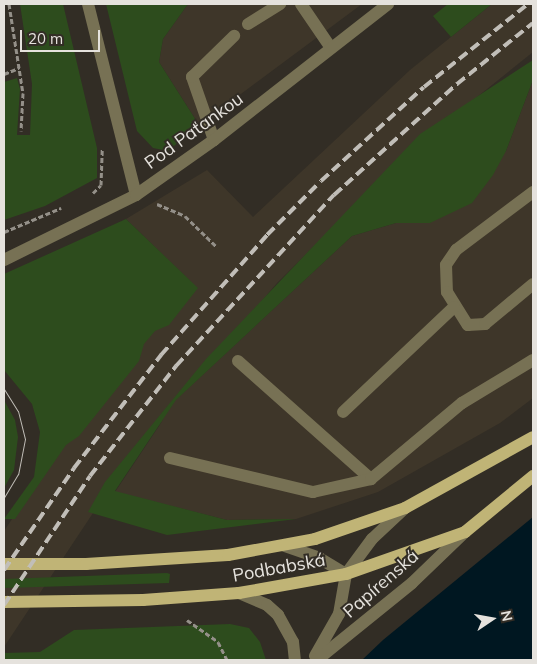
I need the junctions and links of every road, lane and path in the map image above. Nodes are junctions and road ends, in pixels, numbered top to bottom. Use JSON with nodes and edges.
{"nodes":[{"id":1,"x":9,"y":4,"type":"edge"},
{"id":2,"x":88,"y":4,"type":"edge"},
{"id":3,"x":280,"y":4,"type":"edge"},
{"id":4,"x":301,"y":4,"type":"edge"},
{"id":5,"x":388,"y":4,"type":"edge"},
{"id":6,"x":248,"y":24,"type":"dead end"},
{"id":7,"x":234,"y":36,"type":"dead end"},
{"id":8,"x":332,"y":48,"type":"junction"},
{"id":9,"x":19,"y":68,"type":"junction"},
{"id":10,"x":4,"y":74,"type":"edge"},
{"id":11,"x":21,"y":131,"type":"dead end"},
{"id":12,"x":214,"y":140,"type":"junction"},
{"id":13,"x":101,"y":145,"type":"dead end"},
{"id":14,"x":533,"y":192,"type":"edge"},
{"id":15,"x":136,"y":195,"type":"junction"},
{"id":16,"x":83,"y":198,"type":"dead end"},
{"id":17,"x":66,"y":206,"type":"dead end"},
{"id":18,"x":4,"y":232,"type":"edge"},
{"id":19,"x":217,"y":247,"type":"dead end"},
{"id":20,"x":4,"y":260,"type":"edge"},
{"id":21,"x":533,"y":284,"type":"edge"},
{"id":22,"x":454,"y":307,"type":"junction"},
{"id":23,"x":533,"y":360,"type":"edge"},
{"id":24,"x":238,"y":361,"type":"dead end"},
{"id":25,"x":343,"y":412,"type":"dead end"},
{"id":26,"x":533,"y":437,"type":"edge"},
{"id":27,"x":170,"y":458,"type":"dead end"},
{"id":28,"x":533,"y":476,"type":"edge"},
{"id":29,"x":370,"y":479,"type":"junction"},
{"id":30,"x":405,"y":508,"type":"junction"},
{"id":31,"x":465,"y":532,"type":"junction"},
{"id":32,"x":284,"y":546,"type":"junction"},
{"id":33,"x":4,"y":564,"type":"edge"},
{"id":34,"x":346,"y":574,"type":"junction"},
{"id":35,"x":239,"y":594,"type":"junction"},
{"id":36,"x":4,"y":602,"type":"edge"},
{"id":37,"x":187,"y":620,"type":"dead end"},
{"id":38,"x":227,"y":660,"type":"edge"},
{"id":39,"x":295,"y":660,"type":"edge"},
{"id":40,"x":312,"y":660,"type":"edge"},
{"id":41,"x":317,"y":660,"type":"edge"}],
"edges":[{"from":1,"to":9,"type":"path"},
{"from":2,"to":15,"type":"street"},
{"from":3,"to":6,"type":"street"},
{"from":4,"to":8,"type":"street"},
{"from":5,"to":8,"type":"street","name":"Pod Paťankou"},
{"from":7,"to":12,"type":"street"},
{"from":8,"to":12,"type":"street","name":"Pod Paťankou"},
{"from":9,"to":10,"type":"path"},
{"from":9,"to":11,"type":"path"},
{"from":12,"to":15,"type":"street","name":"Pod Paťankou"},
{"from":13,"to":16,"type":"path"},
{"from":14,"to":22,"type":"street"},
{"from":15,"to":19,"type":"path"},
{"from":15,"to":20,"type":"street","name":"Pod Paťankou"},
{"from":17,"to":18,"type":"path"},
{"from":21,"to":22,"type":"street"},
{"from":22,"to":25,"type":"street"},
{"from":23,"to":29,"type":"street"},
{"from":24,"to":29,"type":"street"},
{"from":26,"to":30,"type":"main road","name":"Podbabská"},
{"from":27,"to":29,"type":"street"},
{"from":28,"to":31,"type":"main road","name":"Podbabská"},
{"from":30,"to":32,"type":"main road","name":"Podbabská"},
{"from":30,"to":34,"type":"street","name":"Papírenská"},
{"from":31,"to":34,"type":"main road","name":"Podbabská"},
{"from":31,"to":41,"type":"street","name":"Papírenská"},
{"from":32,"to":33,"type":"main road","name":"Podbabská"},
{"from":32,"to":34,"type":"street"},
{"from":34,"to":35,"type":"main road","name":"Podbabská"},
{"from":34,"to":40,"type":"street","name":"Papírenská"},
{"from":35,"to":36,"type":"main road","name":"Podbabská"},
{"from":35,"to":39,"type":"street"},
{"from":37,"to":38,"type":"path"}]}
